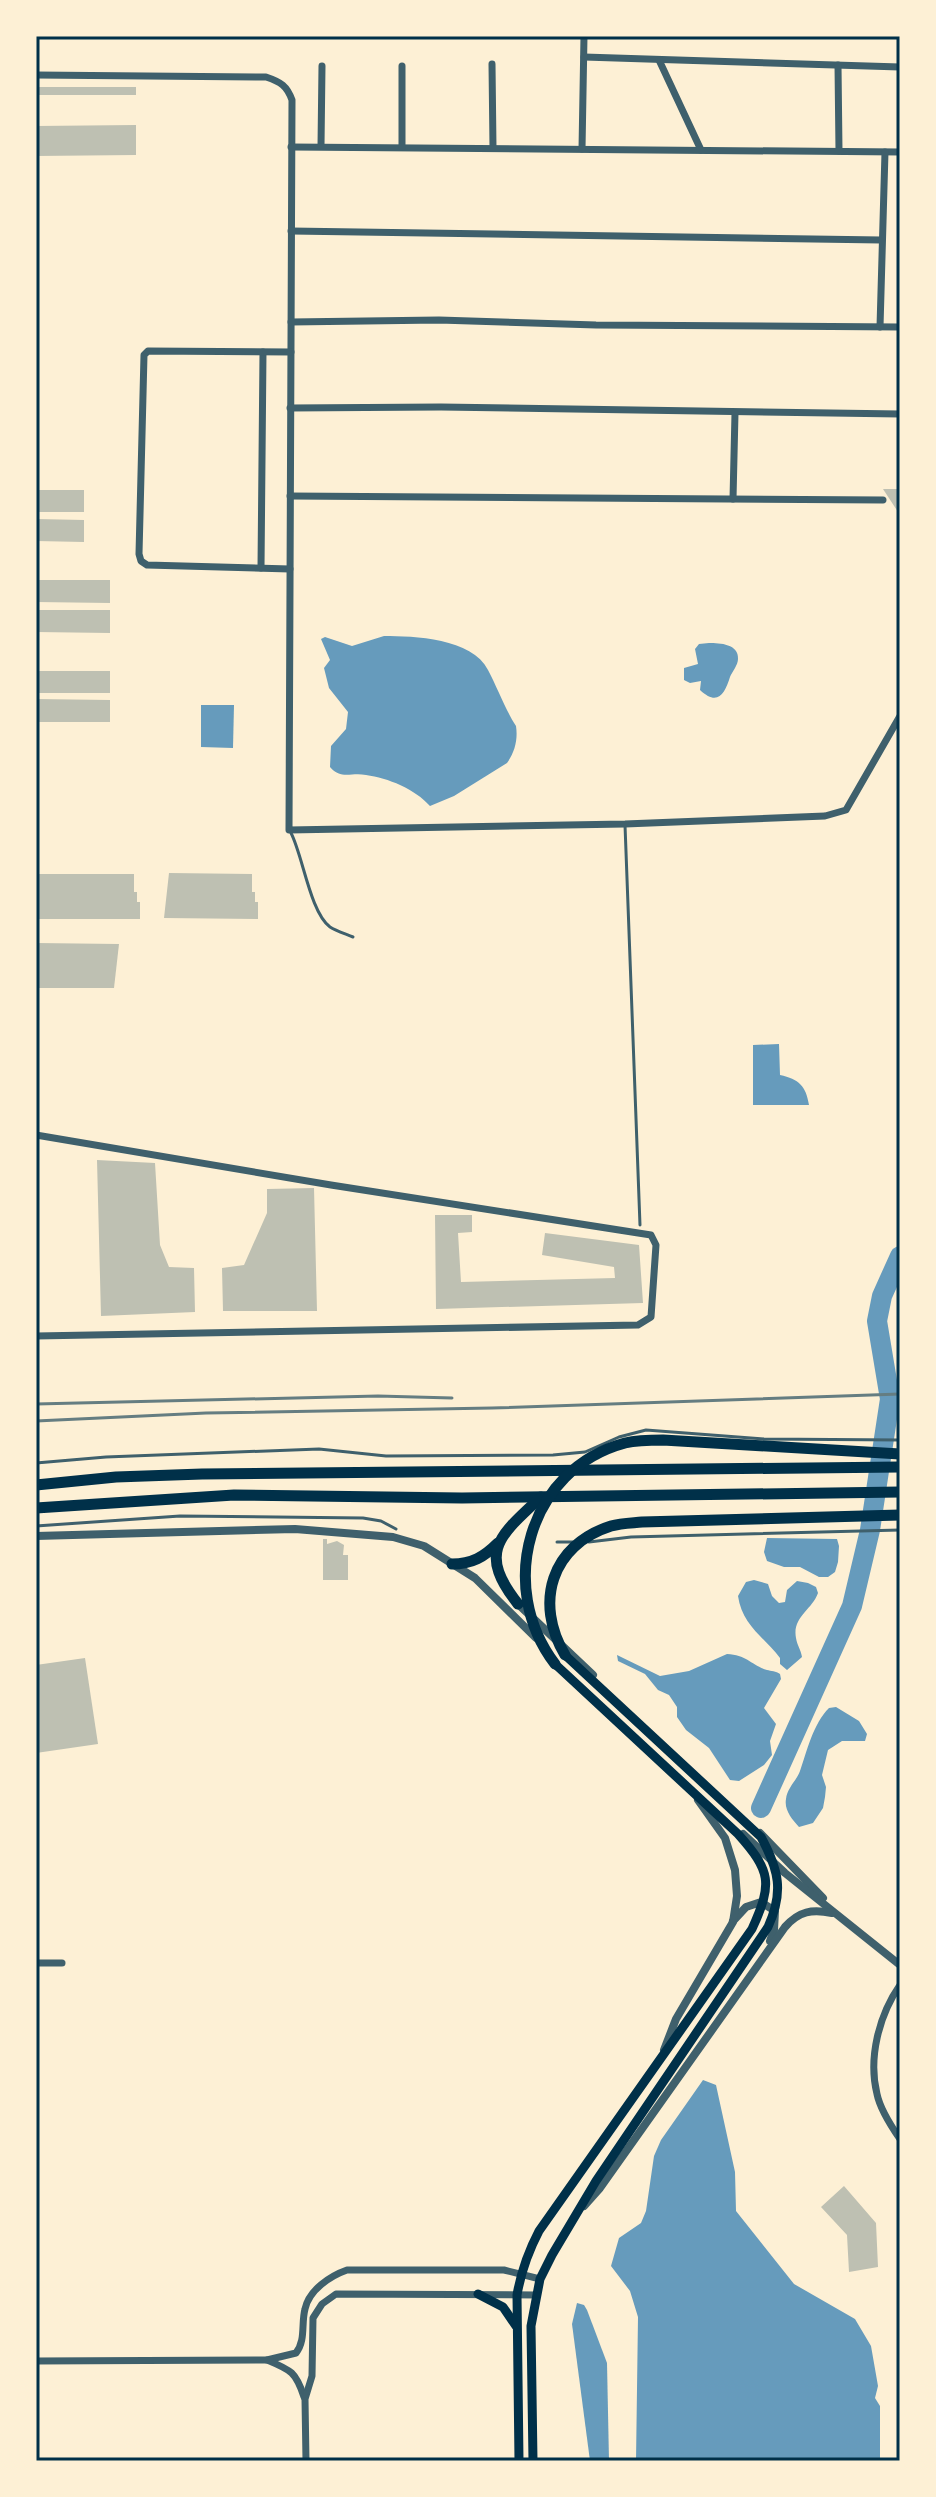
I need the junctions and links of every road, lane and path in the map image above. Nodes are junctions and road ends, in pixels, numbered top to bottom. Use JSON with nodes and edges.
{"nodes":[{"id":1,"x":584,"y":36,"type":"edge"},
{"id":2,"x":584,"y":57,"type":"junction"},
{"id":3,"x":659,"y":60,"type":"junction"},
{"id":4,"x":492,"y":64,"type":"dead end"},
{"id":5,"x":838,"y":65,"type":"junction"},
{"id":6,"x":322,"y":66,"type":"dead end"},
{"id":7,"x":402,"y":66,"type":"dead end"},
{"id":8,"x":900,"y":67,"type":"edge"},
{"id":9,"x":36,"y":75,"type":"edge"},
{"id":10,"x":321,"y":146,"type":"junction"},
{"id":11,"x":291,"y":147,"type":"junction"},
{"id":12,"x":402,"y":147,"type":"junction"},
{"id":13,"x":493,"y":148,"type":"junction"},
{"id":14,"x":582,"y":149,"type":"junction"},
{"id":15,"x":701,"y":150,"type":"junction"},
{"id":16,"x":839,"y":151,"type":"junction"},
{"id":17,"x":885,"y":152,"type":"junction"},
{"id":18,"x":900,"y":152,"type":"edge"},
{"id":19,"x":291,"y":231,"type":"junction"},
{"id":20,"x":881,"y":240,"type":"junction"},
{"id":21,"x":291,"y":322,"type":"junction"},
{"id":22,"x":880,"y":327,"type":"junction"},
{"id":23,"x":900,"y":327,"type":"edge"},
{"id":24,"x":263,"y":352,"type":"junction"},
{"id":25,"x":291,"y":352,"type":"junction"},
{"id":26,"x":290,"y":408,"type":"junction"},
{"id":27,"x":735,"y":413,"type":"junction"},
{"id":28,"x":900,"y":414,"type":"edge"},
{"id":29,"x":290,"y":496,"type":"junction"},
{"id":30,"x":733,"y":499,"type":"junction"},
{"id":31,"x":883,"y":500,"type":"dead end"},
{"id":32,"x":261,"y":568,"type":"junction"},
{"id":33,"x":290,"y":569,"type":"junction"},
{"id":34,"x":900,"y":716,"type":"edge"},
{"id":35,"x":625,"y":824,"type":"junction"},
{"id":36,"x":289,"y":830,"type":"junction"},
{"id":37,"x":353,"y":937,"type":"dead end"},
{"id":38,"x":36,"y":1135,"type":"edge"},
{"id":39,"x":640,"y":1229,"type":"junction"},
{"id":40,"x":36,"y":1336,"type":"edge"},
{"id":41,"x":900,"y":1440,"type":"edge"},
{"id":42,"x":900,"y":1454,"type":"edge"},
{"id":43,"x":36,"y":1463,"type":"edge"},
{"id":44,"x":900,"y":1467,"type":"edge"},
{"id":45,"x":36,"y":1485,"type":"edge"},
{"id":46,"x":900,"y":1492,"type":"edge"},
{"id":47,"x":541,"y":1497,"type":"junction"},
{"id":48,"x":36,"y":1508,"type":"edge"},
{"id":49,"x":900,"y":1515,"type":"edge"},
{"id":50,"x":36,"y":1526,"type":"edge"},
{"id":51,"x":900,"y":1530,"type":"edge"},
{"id":52,"x":394,"y":1533,"type":"junction"},
{"id":53,"x":36,"y":1536,"type":"edge"},
{"id":54,"x":557,"y":1542,"type":"dead end"},
{"id":55,"x":498,"y":1543,"type":"junction"},
{"id":56,"x":452,"y":1564,"type":"junction"},
{"id":57,"x":518,"y":1604,"type":"joint"},
{"id":58,"x":565,"y":1655,"type":"joint"},
{"id":59,"x":555,"y":1664,"type":"joint"},
{"id":60,"x":683,"y":1780,"type":"junction"},
{"id":61,"x":837,"y":1913,"type":"junction"},
{"id":62,"x":733,"y":1922,"type":"junction"},
{"id":63,"x":761,"y":1960,"type":"junction"},
{"id":64,"x":36,"y":1963,"type":"edge"},
{"id":65,"x":62,"y":1963,"type":"dead end"},
{"id":66,"x":900,"y":1965,"type":"edge"},
{"id":67,"x":900,"y":1985,"type":"edge"},
{"id":68,"x":661,"y":2058,"type":"junction"},
{"id":69,"x":900,"y":2139,"type":"edge"},
{"id":70,"x":574,"y":2216,"type":"junction"},
{"id":71,"x":520,"y":2275,"type":"junction"},
{"id":72,"x":540,"y":2279,"type":"junction"},
{"id":73,"x":478,"y":2294,"type":"junction"},
{"id":74,"x":517,"y":2295,"type":"junction"},
{"id":75,"x":537,"y":2295,"type":"junction"},
{"id":76,"x":518,"y":2329,"type":"junction"},
{"id":77,"x":267,"y":2360,"type":"junction"},
{"id":78,"x":36,"y":2361,"type":"edge"},
{"id":79,"x":305,"y":2399,"type":"junction"},
{"id":80,"x":306,"y":2461,"type":"edge"},
{"id":81,"x":519,"y":2461,"type":"edge"},
{"id":82,"x":533,"y":2461,"type":"edge"}],
"edges":[{"from":1,"to":2,"type":"street"},
{"from":2,"to":3,"type":"street"},
{"from":2,"to":14,"type":"street"},
{"from":3,"to":5,"type":"street"},
{"from":3,"to":15,"type":"street"},
{"from":4,"to":13,"type":"street"},
{"from":5,"to":8,"type":"street"},
{"from":5,"to":16,"type":"street"},
{"from":6,"to":10,"type":"street"},
{"from":7,"to":12,"type":"street"},
{"from":9,"to":11,"type":"street"},
{"from":10,"to":11,"type":"street"},
{"from":10,"to":12,"type":"street"},
{"from":11,"to":19,"type":"street"},
{"from":12,"to":13,"type":"street"},
{"from":13,"to":14,"type":"street"},
{"from":14,"to":15,"type":"street"},
{"from":15,"to":16,"type":"street"},
{"from":16,"to":17,"type":"street"},
{"from":17,"to":18,"type":"street"},
{"from":17,"to":20,"type":"street"},
{"from":19,"to":20,"type":"street"},
{"from":19,"to":21,"type":"street"},
{"from":20,"to":22,"type":"street"},
{"from":21,"to":22,"type":"street"},
{"from":21,"to":25,"type":"street"},
{"from":22,"to":23,"type":"street"},
{"from":24,"to":25,"type":"street"},
{"from":24,"to":32,"type":"street"},
{"from":24,"to":32,"type":"street"},
{"from":25,"to":26,"type":"street"},
{"from":26,"to":27,"type":"street"},
{"from":26,"to":29,"type":"street"},
{"from":27,"to":28,"type":"street"},
{"from":27,"to":30,"type":"street"},
{"from":29,"to":30,"type":"street"},
{"from":29,"to":33,"type":"street"},
{"from":30,"to":31,"type":"street"},
{"from":32,"to":33,"type":"street"},
{"from":33,"to":36,"type":"street"},
{"from":34,"to":35,"type":"street"},
{"from":35,"to":36,"type":"street"},
{"from":35,"to":39,"type":"lane"},
{"from":36,"to":37,"type":"lane"},
{"from":38,"to":39,"type":"street"},
{"from":39,"to":40,"type":"street"},
{"from":41,"to":43,"type":"lane"},
{"from":42,"to":59,"type":"highway"},
{"from":44,"to":45,"type":"highway"},
{"from":46,"to":47,"type":"highway"},
{"from":47,"to":48,"type":"highway"},
{"from":47,"to":55,"type":"highway"},
{"from":49,"to":58,"type":"highway"},
{"from":50,"to":52,"type":"lane"},
{"from":51,"to":54,"type":"lane"},
{"from":52,"to":53,"type":"street"},
{"from":52,"to":56,"type":"street"},
{"from":55,"to":56,"type":"highway"},
{"from":55,"to":57,"type":"highway"},
{"from":56,"to":60,"type":"street"},
{"from":57,"to":61,"type":"street"},
{"from":58,"to":70,"type":"main road"},
{"from":59,"to":68,"type":"main road"},
{"from":60,"to":61,"type":"street"},
{"from":60,"to":62,"type":"street"},
{"from":61,"to":63,"type":"street"},
{"from":61,"to":66,"type":"street"},
{"from":62,"to":63,"type":"street"},
{"from":62,"to":68,"type":"street"},
{"from":63,"to":70,"type":"street"},
{"from":64,"to":65,"type":"street"},
{"from":67,"to":69,"type":"street"},
{"from":68,"to":71,"type":"main road"},
{"from":70,"to":72,"type":"main road"},
{"from":71,"to":72,"type":"street"},
{"from":71,"to":74,"type":"main road"},
{"from":71,"to":77,"type":"street"},
{"from":72,"to":75,"type":"main road"},
{"from":73,"to":74,"type":"street"},
{"from":73,"to":76,"type":"main road"},
{"from":73,"to":79,"type":"street"},
{"from":74,"to":75,"type":"street"},
{"from":74,"to":76,"type":"main road"},
{"from":75,"to":82,"type":"main road"},
{"from":76,"to":81,"type":"main road"},
{"from":77,"to":78,"type":"street"},
{"from":77,"to":79,"type":"street"},
{"from":79,"to":80,"type":"street"}]}
